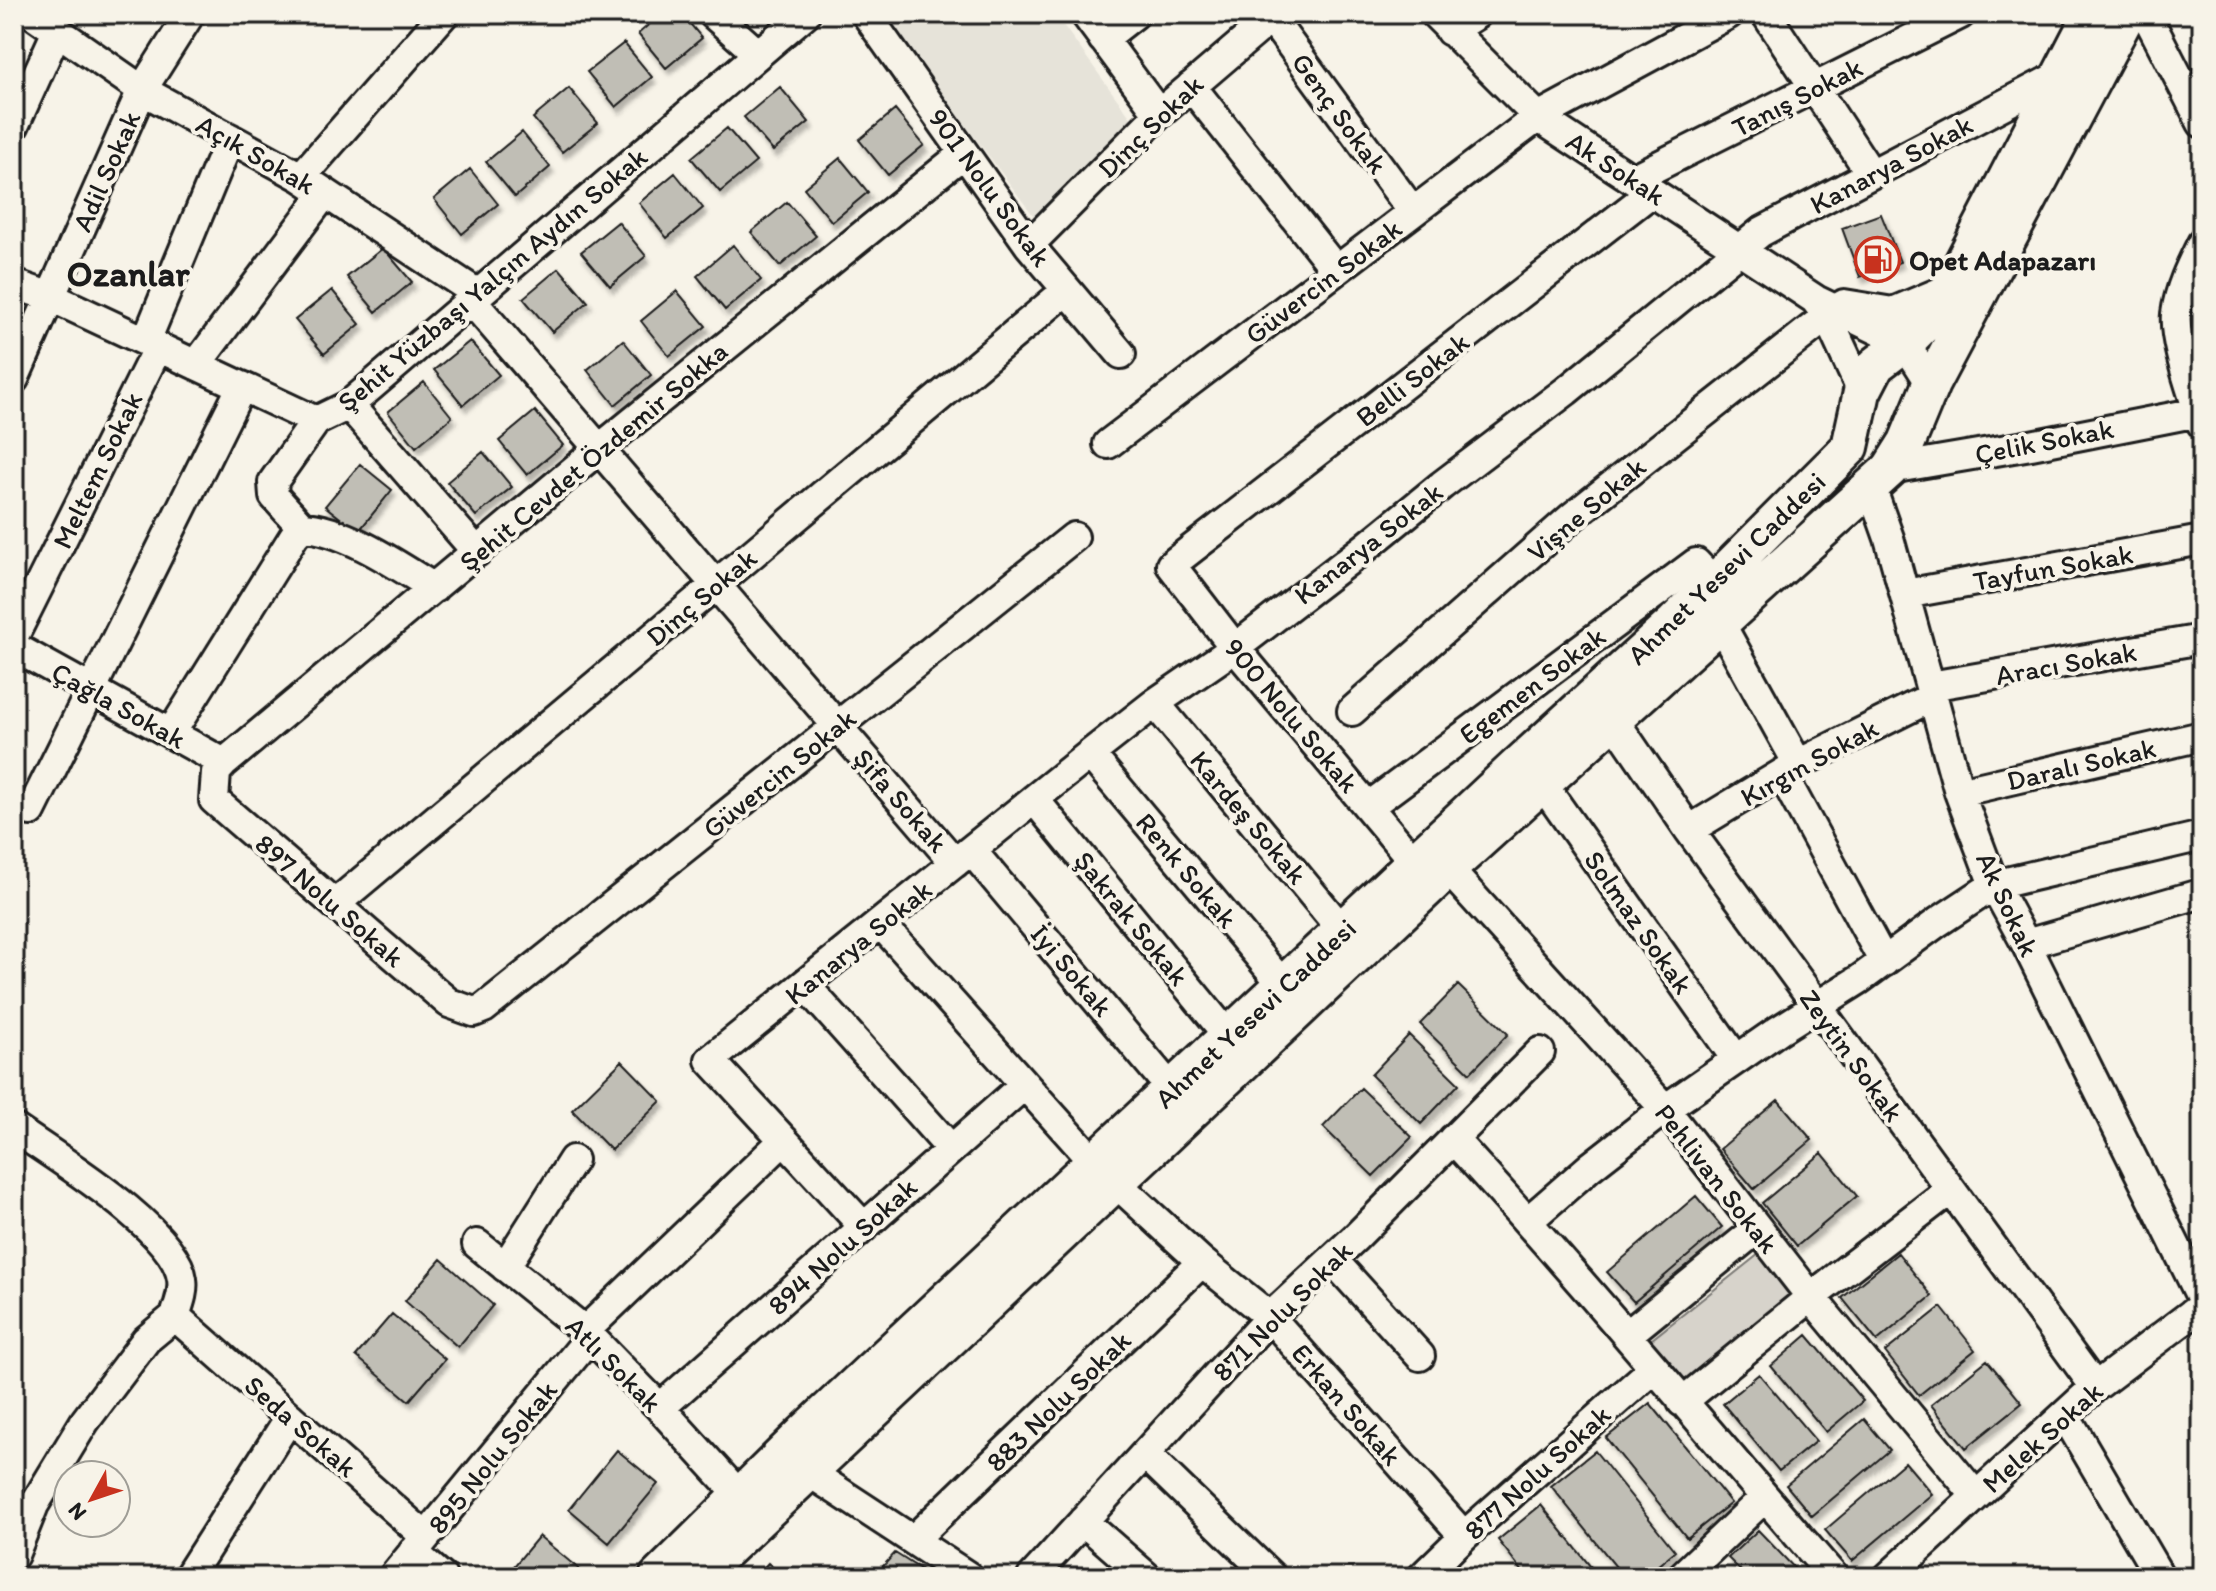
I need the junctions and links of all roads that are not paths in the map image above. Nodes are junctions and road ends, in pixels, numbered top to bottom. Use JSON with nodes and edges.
{"nodes":[{"id":1,"x":33,"y":14,"type":"edge"},
{"id":2,"x":190,"y":14,"type":"edge"},
{"id":3,"x":444,"y":14,"type":"edge"},
{"id":4,"x":713,"y":14,"type":"edge"},
{"id":5,"x":805,"y":14,"type":"edge"},
{"id":6,"x":866,"y":14,"type":"edge"},
{"id":7,"x":1085,"y":14,"type":"edge"},
{"id":8,"x":1135,"y":14,"type":"edge"},
{"id":9,"x":1477,"y":14,"type":"edge"},
{"id":10,"x":1729,"y":14,"type":"edge"},
{"id":11,"x":1766,"y":14,"type":"edge"},
{"id":12,"x":1961,"y":14,"type":"edge"},
{"id":13,"x":2092,"y":14,"type":"edge"},
{"id":14,"x":2127,"y":14,"type":"edge"},
{"id":15,"x":2146,"y":14,"type":"edge"},
{"id":16,"x":1271,"y":15,"type":"edge"},
{"id":17,"x":1442,"y":22,"type":"edge"},
{"id":18,"x":57,"y":31,"type":"junction"},
{"id":19,"x":1103,"y":39,"type":"junction"},
{"id":20,"x":758,"y":54,"type":"junction"},
{"id":21,"x":2058,"y":76,"type":"junction"},
{"id":22,"x":1191,"y":86,"type":"junction"},
{"id":23,"x":1814,"y":88,"type":"junction"},
{"id":24,"x":142,"y":90,"type":"junction"},
{"id":25,"x":1159,"y":114,"type":"junction"},
{"id":26,"x":1538,"y":117,"type":"junction"},
{"id":27,"x":2202,"y":123,"type":"edge"},
{"id":28,"x":14,"y":126,"type":"edge"},
{"id":29,"x":230,"y":138,"type":"junction"},
{"id":30,"x":964,"y":153,"type":"junction"},
{"id":31,"x":1871,"y":174,"type":"junction"},
{"id":32,"x":301,"y":177,"type":"junction"},
{"id":33,"x":1642,"y":186,"type":"junction"},
{"id":34,"x":325,"y":193,"type":"junction"},
{"id":35,"x":1413,"y":212,"type":"junction"},
{"id":36,"x":2202,"y":243,"type":"edge"},
{"id":37,"x":1029,"y":245,"type":"junction"},
{"id":38,"x":1739,"y":249,"type":"junction"},
{"id":39,"x":1336,"y":270,"type":"junction"},
{"id":40,"x":14,"y":284,"type":"edge"},
{"id":41,"x":1950,"y":288,"type":"junction"},
{"id":42,"x":1067,"y":290,"type":"junction"},
{"id":43,"x":51,"y":297,"type":"junction"},
{"id":44,"x":475,"y":297,"type":"junction"},
{"id":45,"x":1821,"y":308,"type":"junction"},
{"id":46,"x":1905,"y":343,"type":"junction"},
{"id":47,"x":152,"y":344,"type":"junction"},
{"id":48,"x":1121,"y":354,"type":"dead end"},
{"id":49,"x":196,"y":365,"type":"junction"},
{"id":50,"x":14,"y":379,"type":"edge"},
{"id":51,"x":1931,"y":384,"type":"junction"},
{"id":52,"x":242,"y":386,"type":"junction"},
{"id":53,"x":1862,"y":392,"type":"junction"},
{"id":54,"x":2198,"y":402,"type":"edge"},
{"id":55,"x":349,"y":405,"type":"junction"},
{"id":56,"x":316,"y":421,"type":"junction"},
{"id":57,"x":1108,"y":444,"type":"dead end"},
{"id":58,"x":1850,"y":447,"type":"junction"},
{"id":59,"x":599,"y":449,"type":"junction"},
{"id":60,"x":1881,"y":478,"type":"junction"},
{"id":61,"x":302,"y":527,"type":"junction"},
{"id":62,"x":1074,"y":537,"type":"dead end"},
{"id":63,"x":2202,"y":540,"type":"edge"},
{"id":64,"x":477,"y":552,"type":"junction"},
{"id":65,"x":1171,"y":565,"type":"joint"},
{"id":66,"x":1705,"y":573,"type":"junction"},
{"id":67,"x":715,"y":584,"type":"junction"},
{"id":68,"x":434,"y":588,"type":"junction"},
{"id":69,"x":1905,"y":594,"type":"junction"},
{"id":70,"x":1720,"y":623,"type":"junction"},
{"id":71,"x":14,"y":636,"type":"edge"},
{"id":72,"x":2202,"y":639,"type":"edge"},
{"id":73,"x":14,"y":647,"type":"edge"},
{"id":74,"x":1235,"y":648,"type":"junction"},
{"id":75,"x":1570,"y":656,"type":"junction"},
{"id":76,"x":91,"y":689,"type":"junction"},
{"id":77,"x":1931,"y":692,"type":"junction"},
{"id":78,"x":1155,"y":703,"type":"junction"},
{"id":79,"x":1608,"y":704,"type":"junction"},
{"id":80,"x":1352,"y":711,"type":"dead end"},
{"id":81,"x":837,"y":726,"type":"junction"},
{"id":82,"x":171,"y":733,"type":"junction"},
{"id":83,"x":2202,"y":736,"type":"edge"},
{"id":84,"x":1090,"y":754,"type":"junction"},
{"id":85,"x":224,"y":763,"type":"junction"},
{"id":86,"x":1790,"y":769,"type":"junction"},
{"id":87,"x":1543,"y":785,"type":"junction"},
{"id":88,"x":1959,"y":792,"type":"junction"},
{"id":89,"x":1034,"y":799,"type":"junction"},
{"id":90,"x":1368,"y":807,"type":"junction"},
{"id":91,"x":31,"y":811,"type":"dead end"},
{"id":92,"x":1689,"y":830,"type":"junction"},
{"id":93,"x":2202,"y":836,"type":"edge"},
{"id":94,"x":963,"y":857,"type":"junction"},
{"id":95,"x":1431,"y":866,"type":"junction"},
{"id":96,"x":1994,"y":885,"type":"junction"},
{"id":97,"x":2200,"y":898,"type":"edge"},
{"id":98,"x":335,"y":904,"type":"junction"},
{"id":99,"x":881,"y":924,"type":"junction"},
{"id":100,"x":1342,"y":930,"type":"junction"},
{"id":101,"x":2026,"y":944,"type":"junction"},
{"id":102,"x":1884,"y":962,"type":"junction"},
{"id":103,"x":805,"y":985,"type":"junction"},
{"id":104,"x":1284,"y":986,"type":"junction"},
{"id":105,"x":1817,"y":1006,"type":"junction"},
{"id":106,"x":484,"y":1008,"type":"joint"},
{"id":107,"x":1229,"y":1037,"type":"junction"},
{"id":108,"x":1540,"y":1052,"type":"dead end"},
{"id":109,"x":1736,"y":1059,"type":"junction"},
{"id":110,"x":1024,"y":1085,"type":"junction"},
{"id":111,"x":1172,"y":1090,"type":"junction"},
{"id":112,"x":1665,"y":1109,"type":"junction"},
{"id":113,"x":14,"y":1128,"type":"edge"},
{"id":114,"x":1453,"y":1139,"type":"junction"},
{"id":115,"x":784,"y":1140,"type":"junction"},
{"id":116,"x":951,"y":1149,"type":"junction"},
{"id":117,"x":573,"y":1160,"type":"dead end"},
{"id":118,"x":1106,"y":1173,"type":"junction"},
{"id":119,"x":1950,"y":1190,"type":"junction"},
{"id":120,"x":1528,"y":1221,"type":"junction"},
{"id":121,"x":864,"y":1227,"type":"junction"},
{"id":122,"x":1757,"y":1229,"type":"junction"},
{"id":123,"x":477,"y":1244,"type":"dead end"},
{"id":124,"x":1332,"y":1259,"type":"junction"},
{"id":125,"x":1202,"y":1262,"type":"junction"},
{"id":126,"x":505,"y":1267,"type":"junction"},
{"id":127,"x":1811,"y":1297,"type":"junction"},
{"id":128,"x":2202,"y":1299,"type":"edge"},
{"id":129,"x":2202,"y":1306,"type":"edge"},
{"id":130,"x":175,"y":1316,"type":"junction"},
{"id":131,"x":1270,"y":1317,"type":"junction"},
{"id":132,"x":588,"y":1334,"type":"junction"},
{"id":133,"x":1627,"y":1335,"type":"junction"},
{"id":134,"x":1420,"y":1356,"type":"dead end"},
{"id":135,"x":1654,"y":1368,"type":"junction"},
{"id":136,"x":2095,"y":1387,"type":"junction"},
{"id":137,"x":1682,"y":1402,"type":"junction"},
{"id":138,"x":660,"y":1408,"type":"junction"},
{"id":139,"x":2065,"y":1415,"type":"junction"},
{"id":140,"x":290,"y":1417,"type":"junction"},
{"id":141,"x":1145,"y":1454,"type":"junction"},
{"id":142,"x":809,"y":1472,"type":"junction"},
{"id":143,"x":740,"y":1496,"type":"junction"},
{"id":144,"x":1976,"y":1496,"type":"junction"},
{"id":145,"x":1765,"y":1497,"type":"junction"},
{"id":146,"x":1083,"y":1521,"type":"junction"},
{"id":147,"x":1464,"y":1536,"type":"junction"},
{"id":148,"x":914,"y":1539,"type":"junction"},
{"id":149,"x":420,"y":1545,"type":"junction"},
{"id":150,"x":14,"y":1555,"type":"edge"},
{"id":151,"x":188,"y":1577,"type":"edge"},
{"id":152,"x":393,"y":1577,"type":"edge"},
{"id":153,"x":442,"y":1577,"type":"edge"},
{"id":154,"x":658,"y":1577,"type":"edge"},
{"id":155,"x":697,"y":1577,"type":"edge"},
{"id":156,"x":969,"y":1577,"type":"edge"},
{"id":157,"x":1032,"y":1577,"type":"edge"},
{"id":158,"x":1147,"y":1577,"type":"edge"},
{"id":159,"x":1272,"y":1577,"type":"edge"},
{"id":160,"x":1422,"y":1577,"type":"edge"},
{"id":161,"x":1681,"y":1577,"type":"edge"},
{"id":162,"x":1834,"y":1577,"type":"edge"},
{"id":163,"x":1888,"y":1577,"type":"edge"},
{"id":164,"x":2160,"y":1577,"type":"edge"}],
"edges":[{"from":1,"to":18,"type":"street","name":"Açık Sokak"},
{"from":2,"to":24,"type":"street","name":"Adil Sokak"},
{"from":3,"to":32,"type":"street"},
{"from":4,"to":20,"type":"street"},
{"from":5,"to":20,"type":"street","name":"Şehit Yüzbaşı Yalçın Aydın Sokak"},
{"from":6,"to":30,"type":"street","name":"901 Nolu Sokak"},
{"from":7,"to":19,"type":"street"},
{"from":8,"to":19,"type":"street"},
{"from":9,"to":17,"type":"street"},
{"from":10,"to":26,"type":"street","name":"Güvercin Sokak"},
{"from":11,"to":23,"type":"street"},
{"from":12,"to":23,"type":"street","name":"Tanış Sokak"},
{"from":13,"to":21,"type":"main road"},
{"from":14,"to":51,"type":"main road","name":"Ahmet Yesevi Caddesi"},
{"from":15,"to":27,"type":"street"},
{"from":16,"to":22,"type":"street","name":"Dinç Sokak"},
{"from":16,"to":35,"type":"street","name":"Genç Sokak"},
{"from":17,"to":26,"type":"street","name":"Ak Sokak"},
{"from":18,"to":24,"type":"street","name":"Açık Sokak"},
{"from":18,"to":28,"type":"street"},
{"from":19,"to":25,"type":"street"},
{"from":20,"to":44,"type":"street","name":"Şehit Yüzbaşı Yalçın Aydın Sokak"},
{"from":21,"to":31,"type":"street","name":"Kanarya Sokak"},
{"from":21,"to":41,"type":"main road"},
{"from":22,"to":25,"type":"street","name":"Dinç Sokak"},
{"from":22,"to":39,"type":"street"},
{"from":23,"to":31,"type":"street"},
{"from":23,"to":33,"type":"street","name":"Tanış Sokak"},
{"from":24,"to":29,"type":"street","name":"Açık Sokak"},
{"from":24,"to":43,"type":"street","name":"Adil Sokak"},
{"from":25,"to":37,"type":"street","name":"Dinç Sokak"},
{"from":26,"to":33,"type":"street","name":"Ak Sokak"},
{"from":26,"to":35,"type":"street","name":"Güvercin Sokak"},
{"from":29,"to":32,"type":"street","name":"Açık Sokak"},
{"from":29,"to":47,"type":"street","name":"Meltem Sokak"},
{"from":30,"to":37,"type":"street","name":"901 Nolu Sokak"},
{"from":30,"to":59,"type":"street","name":"Şehit Cevdet Özdemir Sokka"},
{"from":31,"to":38,"type":"street","name":"Kanarya Sokak"},
{"from":32,"to":34,"type":"street","name":"Açık Sokak"},
{"from":33,"to":38,"type":"street","name":"Ak Sokak"},
{"from":33,"to":65,"type":"street","name":"Belli Sokak"},
{"from":34,"to":44,"type":"street","name":"Açık Sokak"},
{"from":34,"to":49,"type":"street"},
{"from":35,"to":39,"type":"street","name":"Güvercin Sokak"},
{"from":36,"to":54,"type":"street"},
{"from":37,"to":42,"type":"street","name":"901 Nolu Sokak"},
{"from":38,"to":45,"type":"street","name":"Ak Sokak"},
{"from":38,"to":74,"type":"street","name":"Kanarya Sokak"},
{"from":39,"to":57,"type":"street","name":"Güvercin Sokak"},
{"from":40,"to":43,"type":"street"},
{"from":41,"to":45,"type":"street"},
{"from":41,"to":46,"type":"main road"},
{"from":42,"to":48,"type":"street","name":"901 Nolu Sokak"},
{"from":42,"to":67,"type":"street","name":"Dinç Sokak"},
{"from":43,"to":47,"type":"street"},
{"from":43,"to":50,"type":"street","name":"Adil Sokak"},
{"from":44,"to":55,"type":"street","name":"Şehit Yüzbaşı Yalçın Aydın Sokak"},
{"from":44,"to":59,"type":"street","name":"Şifa Sokak"},
{"from":45,"to":46,"type":"street","name":"Ak Sokak"},
{"from":45,"to":53,"type":"street"},
{"from":45,"to":80,"type":"street","name":"Vişne Sokak"},
{"from":46,"to":51,"type":"street"},
{"from":46,"to":53,"type":"main road"},
{"from":47,"to":49,"type":"street"},
{"from":47,"to":71,"type":"street","name":"Meltem Sokak"},
{"from":49,"to":52,"type":"street"},
{"from":51,"to":60,"type":"main road","name":"Ahmet Yesevi Caddesi"},
{"from":52,"to":56,"type":"street"},
{"from":52,"to":76,"type":"street"},
{"from":53,"to":58,"type":"main road"},
{"from":54,"to":60,"type":"street","name":"Çelik Sokak"},
{"from":55,"to":56,"type":"street","name":"Şehit Yüzbaşı Yalçın Aydın Sokak"},
{"from":55,"to":64,"type":"street"},
{"from":56,"to":61,"type":"street","name":"Şehit Yüzbaşı Yalçın Aydın Sokak"},
{"from":58,"to":60,"type":"main road"},
{"from":58,"to":66,"type":"main road","name":"Ahmet Yesevi Caddesi"},
{"from":59,"to":64,"type":"street","name":"Şehit Cevdet Özdemir Sokka"},
{"from":59,"to":67,"type":"street","name":"Şifa Sokak"},
{"from":60,"to":69,"type":"street","name":"Ak Sokak"},
{"from":60,"to":70,"type":"main road","name":"Ahmet Yesevi Caddesi"},
{"from":61,"to":68,"type":"street"},
{"from":61,"to":82,"type":"street"},
{"from":62,"to":81,"type":"street","name":"Güvercin Sokak"},
{"from":63,"to":69,"type":"street","name":"Tayfun Sokak"},
{"from":64,"to":68,"type":"street","name":"Şehit Cevdet Özdemir Sokka"},
{"from":65,"to":74,"type":"street","name":"900 Nolu Sokak"},
{"from":66,"to":75,"type":"street","name":"Egemen Sokak"},
{"from":66,"to":79,"type":"main road","name":"Ahmet Yesevi Caddesi"},
{"from":67,"to":81,"type":"street","name":"Şifa Sokak"},
{"from":67,"to":98,"type":"street","name":"Dinç Sokak"},
{"from":68,"to":85,"type":"street","name":"Şehit Cevdet Özdemir Sokka"},
{"from":69,"to":77,"type":"street","name":"Ak Sokak"},
{"from":70,"to":79,"type":"main road","name":"Ahmet Yesevi Caddesi"},
{"from":70,"to":86,"type":"street"},
{"from":72,"to":77,"type":"street","name":"Aracı Sokak"},
{"from":73,"to":76,"type":"street","name":"Çağla Sokak"},
{"from":74,"to":78,"type":"street","name":"Kanarya Sokak"},
{"from":74,"to":90,"type":"street","name":"900 Nolu Sokak"},
{"from":75,"to":79,"type":"street","name":"Zeytin Sokak"},
{"from":75,"to":90,"type":"street","name":"Egemen Sokak"},
{"from":76,"to":82,"type":"street","name":"Çağla Sokak"},
{"from":76,"to":91,"type":"street"},
{"from":77,"to":86,"type":"street","name":"Kırgın Sokak"},
{"from":77,"to":88,"type":"street","name":"Ak Sokak"},
{"from":78,"to":84,"type":"street","name":"Kanarya Sokak"},
{"from":78,"to":100,"type":"street","name":"Kardeş Sokak"},
{"from":79,"to":87,"type":"main road","name":"Ahmet Yesevi Caddesi"},
{"from":79,"to":92,"type":"street","name":"Zeytin Sokak"},
{"from":79,"to":95,"type":"main road","name":"Ahmet Yesevi Caddesi"},
{"from":81,"to":94,"type":"street","name":"Şifa Sokak"},
{"from":81,"to":106,"type":"street","name":"Güvercin Sokak"},
{"from":82,"to":85,"type":"street","name":"Çağla Sokak"},
{"from":83,"to":88,"type":"street","name":"Daralı Sokak"},
{"from":84,"to":89,"type":"street","name":"Kanarya Sokak"},
{"from":84,"to":104,"type":"street","name":"Renk Sokak"},
{"from":85,"to":98,"type":"street","name":"897 Nolu Sokak"},
{"from":86,"to":92,"type":"street","name":"Kırgın Sokak"},
{"from":86,"to":102,"type":"street"},
{"from":87,"to":95,"type":"main road","name":"Ahmet Yesevi Caddesi"},
{"from":87,"to":109,"type":"street","name":"Solmaz Sokak"},
{"from":88,"to":96,"type":"street","name":"Ak Sokak"},
{"from":89,"to":94,"type":"street","name":"Kanarya Sokak"},
{"from":89,"to":107,"type":"street","name":"Şakrak Sokak"},
{"from":90,"to":95,"type":"street","name":"900 Nolu Sokak"},
{"from":92,"to":105,"type":"street","name":"Zeytin Sokak"},
{"from":93,"to":96,"type":"street"},
{"from":94,"to":99,"type":"street","name":"Kanarya Sokak"},
{"from":94,"to":111,"type":"street","name":"İyi Sokak"},
{"from":95,"to":100,"type":"main road","name":"Ahmet Yesevi Caddesi"},
{"from":95,"to":112,"type":"street","name":"Pehlivan Sokak"},
{"from":95,"to":118,"type":"main road","name":"Ahmet Yesevi Caddesi"},
{"from":96,"to":101,"type":"street","name":"Ak Sokak"},
{"from":96,"to":102,"type":"street"},
{"from":97,"to":101,"type":"street"},
{"from":98,"to":106,"type":"street","name":"897 Nolu Sokak"},
{"from":99,"to":103,"type":"street","name":"Kanarya Sokak"},
{"from":99,"to":110,"type":"street","name":"Erkan Sokak"},
{"from":100,"to":104,"type":"main road","name":"Ahmet Yesevi Caddesi"},
{"from":101,"to":128,"type":"street","name":"Ak Sokak"},
{"from":102,"to":105,"type":"street"},
{"from":103,"to":115,"type":"street","name":"Kanarya Sokak"},
{"from":103,"to":116,"type":"street"},
{"from":104,"to":107,"type":"main road","name":"Ahmet Yesevi Caddesi"},
{"from":105,"to":109,"type":"street"},
{"from":105,"to":119,"type":"street","name":"Zeytin Sokak"},
{"from":107,"to":111,"type":"main road","name":"Ahmet Yesevi Caddesi"},
{"from":108,"to":114,"type":"street","name":"871 Nolu Sokak"},
{"from":109,"to":112,"type":"street"},
{"from":110,"to":116,"type":"street","name":"894 Nolu Sokak"},
{"from":110,"to":118,"type":"street","name":"Erkan Sokak"},
{"from":111,"to":118,"type":"main road","name":"Ahmet Yesevi Caddesi"},
{"from":112,"to":120,"type":"street"},
{"from":112,"to":122,"type":"street","name":"Pehlivan Sokak"},
{"from":113,"to":130,"type":"street"},
{"from":114,"to":120,"type":"street"},
{"from":114,"to":124,"type":"street","name":"871 Nolu Sokak"},
{"from":115,"to":121,"type":"street"},
{"from":115,"to":132,"type":"street","name":"895 Nolu Sokak"},
{"from":116,"to":121,"type":"street","name":"894 Nolu Sokak"},
{"from":117,"to":126,"type":"street"},
{"from":118,"to":125,"type":"street","name":"Erkan Sokak"},
{"from":118,"to":142,"type":"main road","name":"Ahmet Yesevi Caddesi"},
{"from":118,"to":143,"type":"main road","name":"Ahmet Yesevi Caddesi"},
{"from":119,"to":127,"type":"street"},
{"from":119,"to":136,"type":"street","name":"Zeytin Sokak"},
{"from":120,"to":133,"type":"street"},
{"from":121,"to":138,"type":"street","name":"894 Nolu Sokak"},
{"from":122,"to":127,"type":"street","name":"Pehlivan Sokak"},
{"from":122,"to":133,"type":"street"},
{"from":123,"to":126,"type":"street","name":"Atlı Sokak"},
{"from":124,"to":131,"type":"street","name":"871 Nolu Sokak"},
{"from":124,"to":134,"type":"street"},
{"from":125,"to":131,"type":"street","name":"Erkan Sokak"},
{"from":125,"to":148,"type":"street","name":"883 Nolu Sokak"},
{"from":126,"to":132,"type":"street","name":"Atlı Sokak"},
{"from":127,"to":137,"type":"street"},
{"from":127,"to":144,"type":"street","name":"Pehlivan Sokak"},
{"from":129,"to":136,"type":"street","name":"Melek Sokak"},
{"from":130,"to":140,"type":"street","name":"Seda Sokak"},
{"from":130,"to":150,"type":"street"},
{"from":131,"to":141,"type":"street","name":"871 Nolu Sokak"},
{"from":131,"to":147,"type":"street","name":"Erkan Sokak"},
{"from":132,"to":138,"type":"street","name":"Atlı Sokak"},
{"from":132,"to":149,"type":"street","name":"895 Nolu Sokak"},
{"from":133,"to":135,"type":"street"},
{"from":135,"to":137,"type":"street"},
{"from":135,"to":147,"type":"street","name":"877 Nolu Sokak"},
{"from":136,"to":139,"type":"street","name":"Melek Sokak"},
{"from":137,"to":145,"type":"street"},
{"from":138,"to":143,"type":"street","name":"Atlı Sokak"},
{"from":139,"to":144,"type":"street","name":"Melek Sokak"},
{"from":139,"to":164,"type":"street"},
{"from":140,"to":149,"type":"street","name":"Seda Sokak"},
{"from":140,"to":151,"type":"street"},
{"from":141,"to":146,"type":"street","name":"871 Nolu Sokak"},
{"from":141,"to":159,"type":"street"},
{"from":142,"to":148,"type":"street"},
{"from":142,"to":155,"type":"main road","name":"Ahmet Yesevi Caddesi"},
{"from":143,"to":154,"type":"main road","name":"Ahmet Yesevi Caddesi"},
{"from":144,"to":163,"type":"street","name":"Melek Sokak"},
{"from":145,"to":161,"type":"street"},
{"from":145,"to":162,"type":"street"},
{"from":146,"to":157,"type":"street","name":"871 Nolu Sokak"},
{"from":146,"to":158,"type":"street"},
{"from":147,"to":160,"type":"street","name":"877 Nolu Sokak"},
{"from":148,"to":156,"type":"street"},
{"from":149,"to":152,"type":"street","name":"895 Nolu Sokak"},
{"from":149,"to":153,"type":"street","name":"Seda Sokak"}]}
